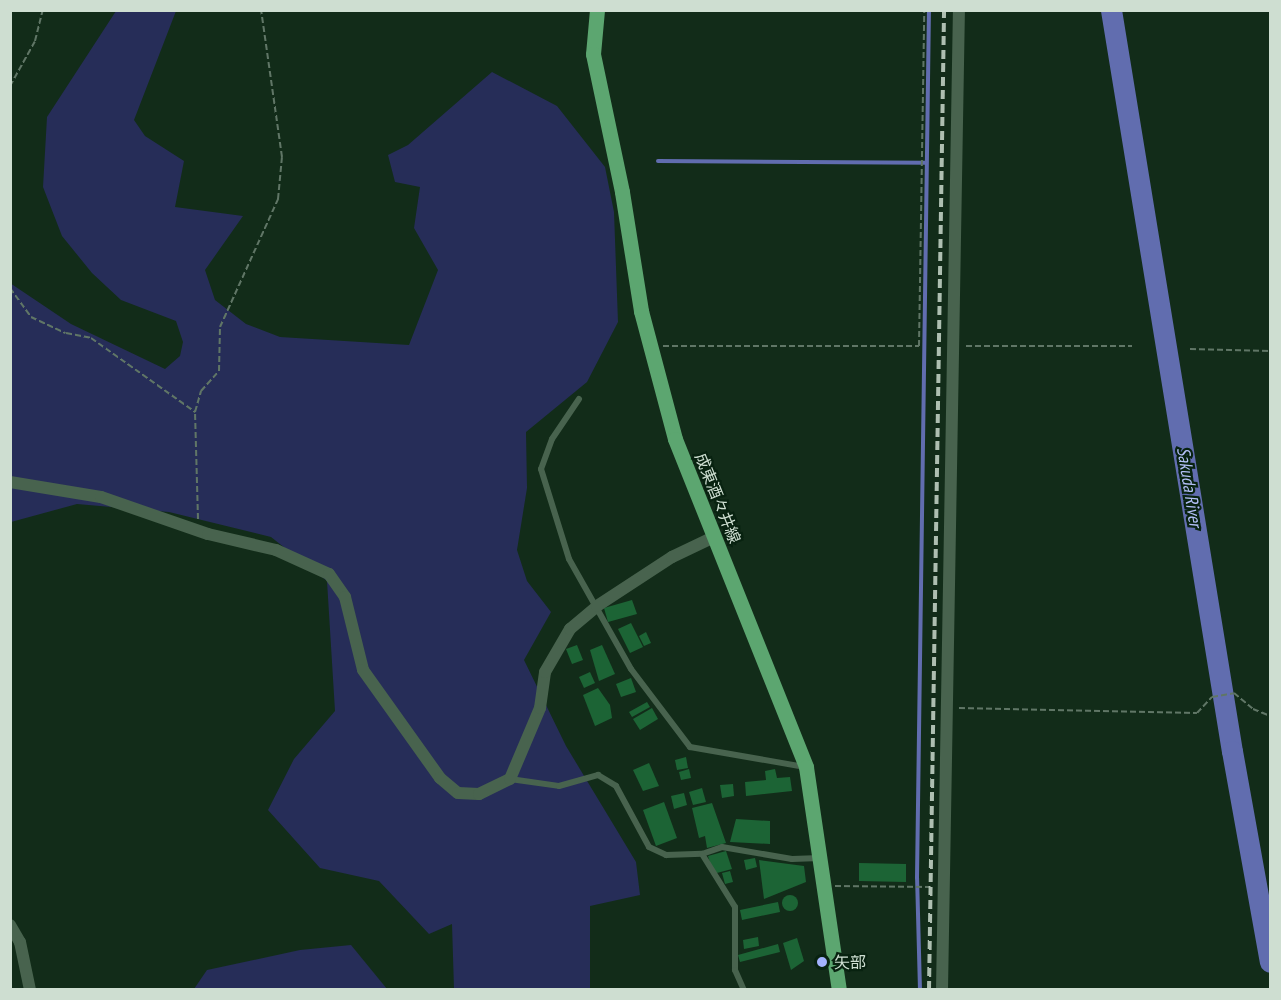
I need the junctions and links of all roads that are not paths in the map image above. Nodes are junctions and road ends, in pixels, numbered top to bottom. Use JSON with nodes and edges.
{"nodes":[{"id":1,"x":597,"y":10,"type":"edge"},
{"id":2,"x":959,"y":10,"type":"edge"},
{"id":3,"x":579,"y":399,"type":"dead end"},
{"id":4,"x":10,"y":482,"type":"edge"},
{"id":5,"x":714,"y":537,"type":"junction"},
{"id":6,"x":597,"y":606,"type":"junction"},
{"id":7,"x":806,"y":767,"type":"junction"},
{"id":8,"x":510,"y":778,"type":"junction"},
{"id":9,"x":702,"y":854,"type":"junction"},
{"id":10,"x":822,"y":858,"type":"junction"},
{"id":11,"x":10,"y":925,"type":"edge"},
{"id":12,"x":15,"y":938,"type":"edge"},
{"id":13,"x":30,"y":990,"type":"edge"},
{"id":14,"x":744,"y":990,"type":"edge"},
{"id":15,"x":839,"y":990,"type":"edge"},
{"id":16,"x":942,"y":990,"type":"edge"}],
"edges":[{"from":1,"to":5,"type":"main road","name":"成東酒々井線"},
{"from":2,"to":16,"type":"street"},
{"from":3,"to":6,"type":"lane"},
{"from":4,"to":8,"type":"street"},
{"from":5,"to":6,"type":"street"},
{"from":5,"to":7,"type":"main road","name":"成東酒々井線"},
{"from":6,"to":7,"type":"lane"},
{"from":6,"to":8,"type":"street"},
{"from":7,"to":10,"type":"main road","name":"成東酒々井線"},
{"from":8,"to":9,"type":"lane"},
{"from":9,"to":10,"type":"lane"},
{"from":9,"to":14,"type":"lane"},
{"from":10,"to":15,"type":"main road","name":"成東酒々井線"},
{"from":11,"to":12,"type":"street"},
{"from":12,"to":13,"type":"street"}]}
